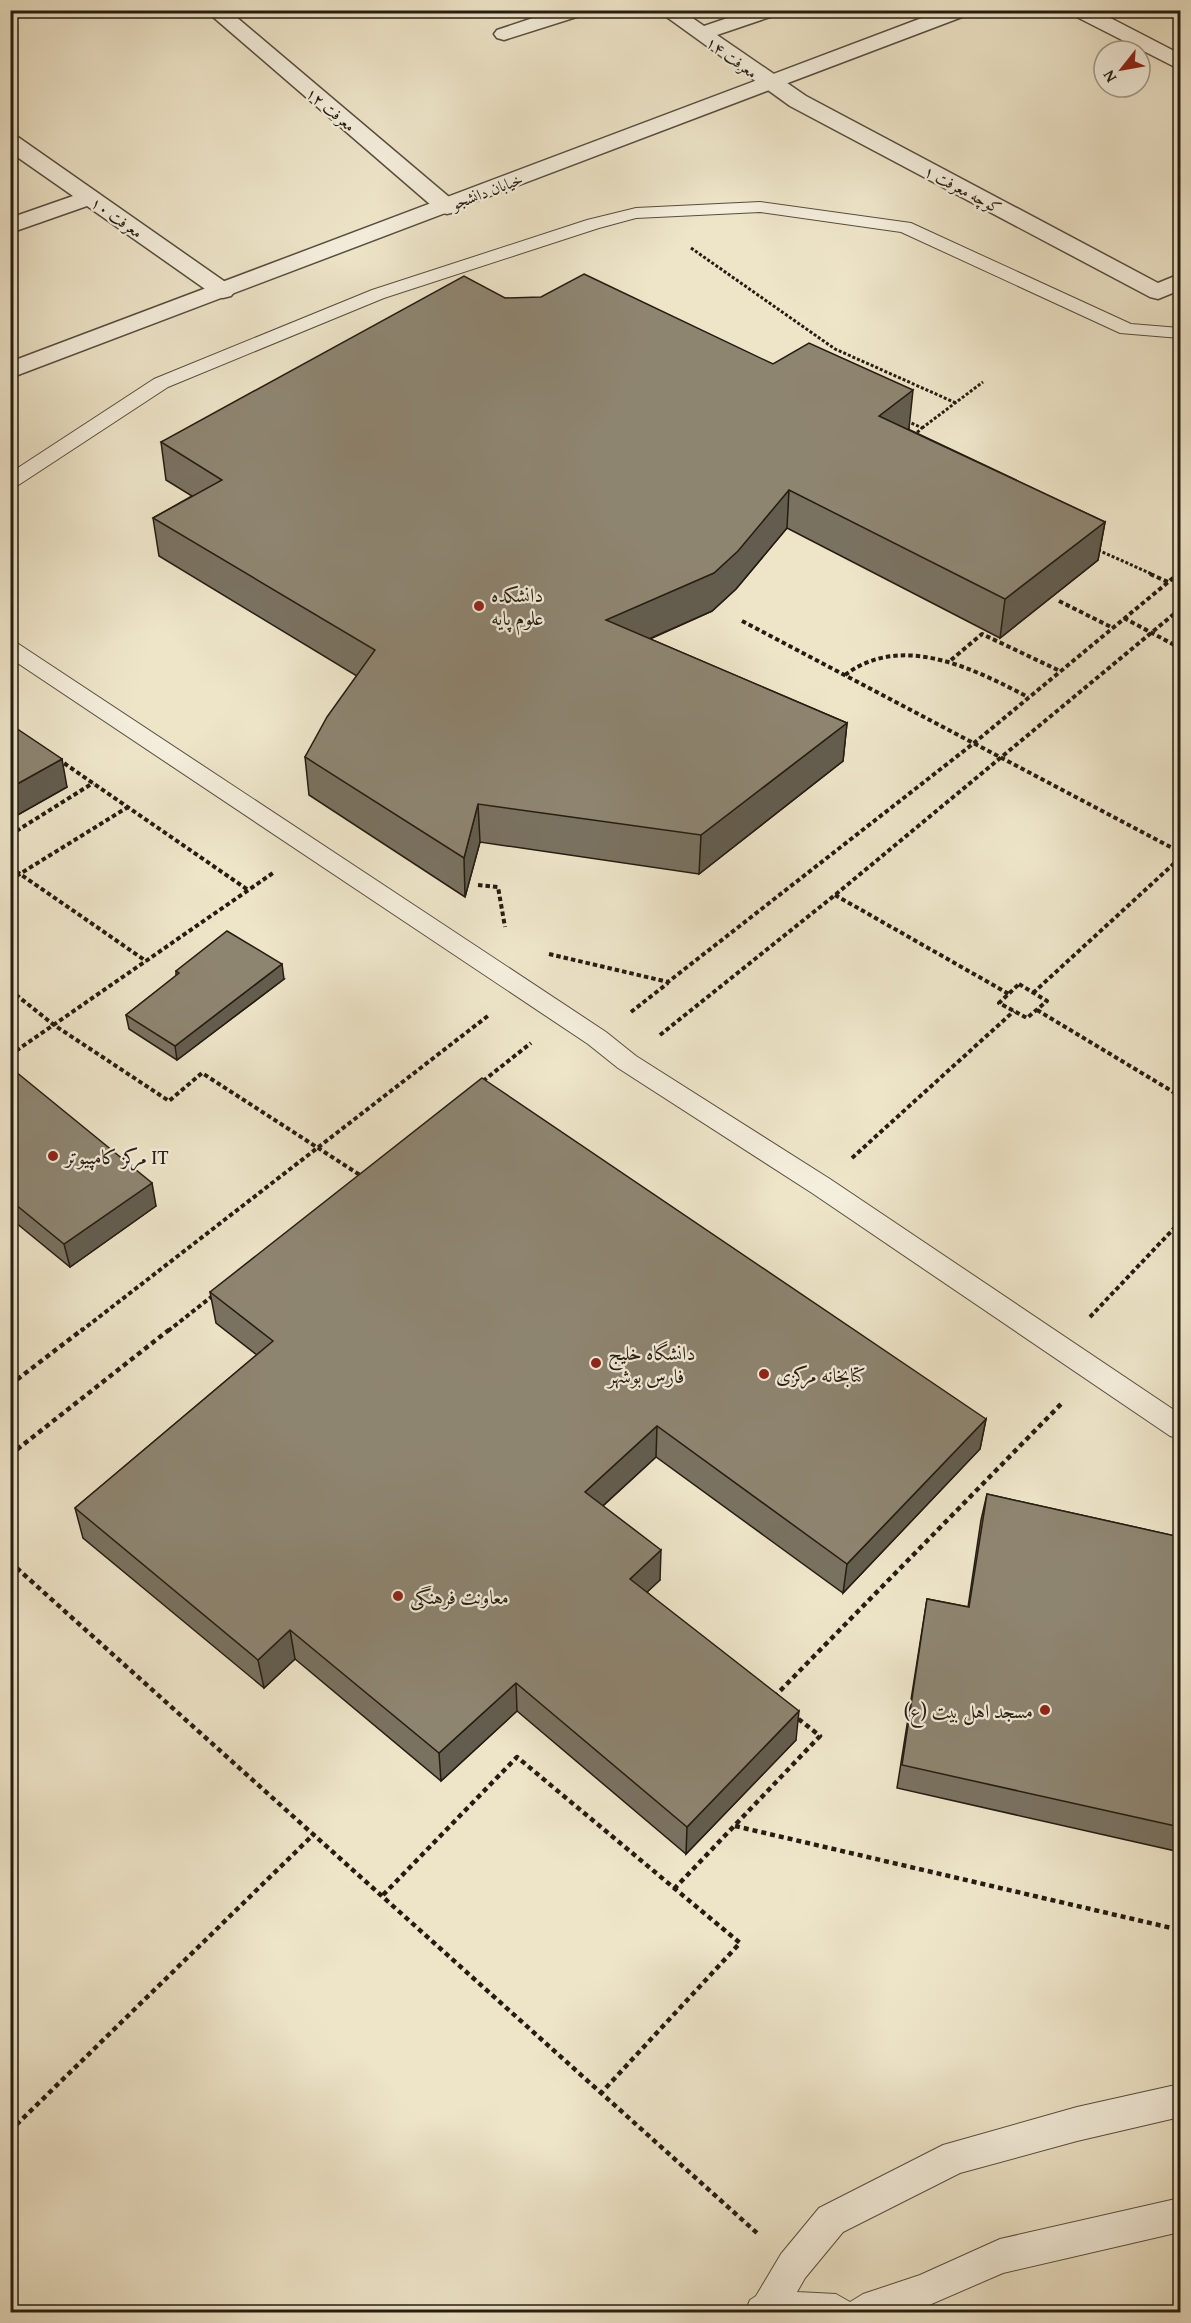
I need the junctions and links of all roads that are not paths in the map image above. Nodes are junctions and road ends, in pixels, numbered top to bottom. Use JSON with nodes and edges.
{"nodes":[{"id":1,"x":579,"y":10,"type":"edge"},
{"id":2,"x":667,"y":10,"type":"edge"},
{"id":3,"x":772,"y":10,"type":"edge"},
{"id":4,"x":963,"y":10,"type":"edge"},
{"id":5,"x":1078,"y":10,"type":"edge"},
{"id":6,"x":224,"y":12,"type":"edge"},
{"id":7,"x":504,"y":34,"type":"dead end"},
{"id":8,"x":701,"y":34,"type":"junction"},
{"id":9,"x":1180,"y":62,"type":"edge"},
{"id":10,"x":769,"y":83,"type":"junction"},
{"id":11,"x":10,"y":142,"type":"edge"},
{"id":12,"x":90,"y":198,"type":"junction"},
{"id":13,"x":447,"y":207,"type":"junction"},
{"id":14,"x":10,"y":225,"type":"edge"},
{"id":15,"x":1180,"y":281,"type":"edge"},
{"id":16,"x":223,"y":291,"type":"junction"},
{"id":17,"x":1180,"y":333,"type":"edge"},
{"id":18,"x":10,"y":371,"type":"edge"},
{"id":19,"x":10,"y":482,"type":"edge"},
{"id":20,"x":10,"y":648,"type":"edge"},
{"id":21,"x":1180,"y":1428,"type":"edge"},
{"id":22,"x":1180,"y":2101,"type":"edge"},
{"id":23,"x":1180,"y":2215,"type":"edge"},
{"id":24,"x":765,"y":2310,"type":"edge"},
{"id":25,"x":836,"y":2313,"type":"edge"},
{"id":26,"x":863,"y":2313,"type":"edge"}],
"edges":[{"from":1,"to":7,"type":"street"},
{"from":2,"to":8,"type":"street","name":"معرفت ۱۴"},
{"from":3,"to":8,"type":"street"},
{"from":4,"to":10,"type":"street","name":"خیابان دانشجو"},
{"from":5,"to":9,"type":"street"},
{"from":6,"to":13,"type":"street","name":"معرفت ۱۲"},
{"from":8,"to":10,"type":"street","name":"معرفت ۱۴"},
{"from":10,"to":13,"type":"street","name":"خیابان دانشجو"},
{"from":10,"to":15,"type":"street","name":"کوچه معرفت ۱"},
{"from":11,"to":12,"type":"street","name":"معرفت ۱۰"},
{"from":12,"to":14,"type":"street"},
{"from":12,"to":16,"type":"street","name":"معرفت ۱۰"},
{"from":13,"to":16,"type":"street","name":"خیابان دانشجو"},
{"from":16,"to":18,"type":"street","name":"خیابان دانشجو"},
{"from":17,"to":19,"type":"lane"},
{"from":20,"to":21,"type":"lane"},
{"from":22,"to":24,"type":"lane"},
{"from":23,"to":26,"type":"lane"},
{"from":24,"to":25,"type":"lane"}]}
